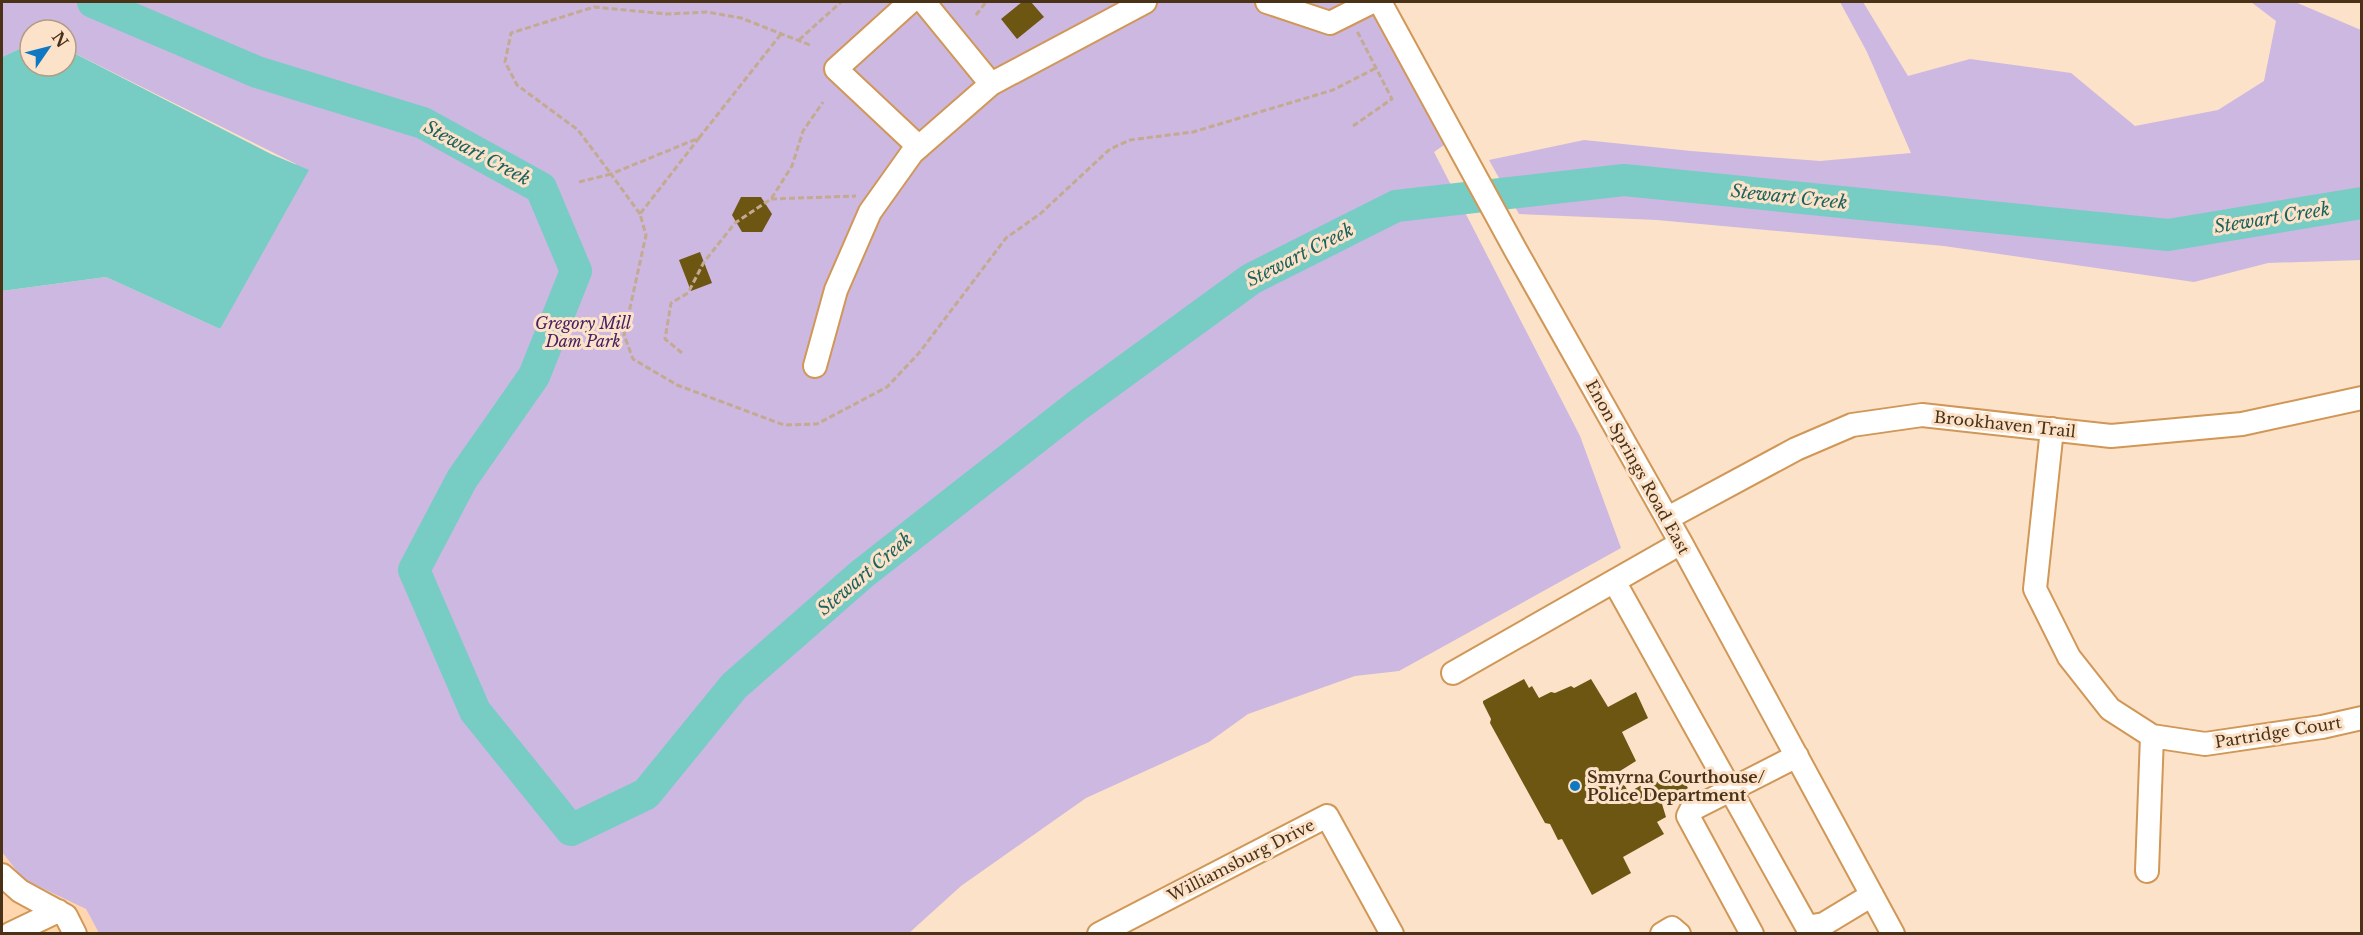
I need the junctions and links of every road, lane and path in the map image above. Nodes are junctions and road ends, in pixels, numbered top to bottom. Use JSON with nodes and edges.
{"nodes":[{"id":1,"x":841,"y":2,"type":"edge"},
{"id":2,"x":910,"y":2,"type":"edge"},
{"id":3,"x":924,"y":2,"type":"edge"},
{"id":4,"x":986,"y":2,"type":"edge"},
{"id":5,"x":1144,"y":2,"type":"edge"},
{"id":6,"x":1267,"y":2,"type":"edge"},
{"id":7,"x":1372,"y":2,"type":"edge"},
{"id":8,"x":1380,"y":2,"type":"edge"},
{"id":9,"x":1347,"y":14,"type":"junction"},
{"id":10,"x":976,"y":15,"type":"dead end"},
{"id":11,"x":781,"y":34,"type":"junction"},
{"id":12,"x":799,"y":40,"type":"junction"},
{"id":13,"x":810,"y":45,"type":"dead end"},
{"id":14,"x":1376,"y":68,"type":"junction"},
{"id":15,"x":991,"y":84,"type":"junction"},
{"id":16,"x":823,"y":102,"type":"dead end"},
{"id":17,"x":1353,"y":126,"type":"dead end"},
{"id":18,"x":699,"y":138,"type":"junction"},
{"id":19,"x":919,"y":147,"type":"junction"},
{"id":20,"x":610,"y":174,"type":"junction"},
{"id":21,"x":579,"y":182,"type":"dead end"},
{"id":22,"x":882,"y":195,"type":"junction"},
{"id":23,"x":771,"y":199,"type":"junction"},
{"id":24,"x":640,"y":214,"type":"junction"},
{"id":25,"x":682,"y":352,"type":"dead end"},
{"id":26,"x":815,"y":366,"type":"dead end"},
{"id":27,"x":2361,"y":398,"type":"edge"},
{"id":28,"x":2052,"y":429,"type":"junction"},
{"id":29,"x":1668,"y":518,"type":"junction"},
{"id":30,"x":1681,"y":543,"type":"junction"},
{"id":31,"x":1614,"y":581,"type":"junction"},
{"id":32,"x":1453,"y":673,"type":"dead end"},
{"id":33,"x":2361,"y":718,"type":"edge"},
{"id":34,"x":2152,"y":736,"type":"junction"},
{"id":35,"x":1797,"y":756,"type":"junction"},
{"id":36,"x":1729,"y":789,"type":"junction"},
{"id":37,"x":2147,"y":871,"type":"dead end"},
{"id":38,"x":2,"y":875,"type":"edge"},
{"id":39,"x":1872,"y":896,"type":"junction"},
{"id":40,"x":58,"y":911,"type":"junction"},
{"id":41,"x":1801,"y":930,"type":"edge"},
{"id":42,"x":1111,"y":931,"type":"edge"},
{"id":43,"x":10,"y":933,"type":"edge"},
{"id":44,"x":75,"y":933,"type":"edge"},
{"id":45,"x":1392,"y":933,"type":"edge"},
{"id":46,"x":1662,"y":933,"type":"edge"},
{"id":47,"x":1679,"y":933,"type":"edge"},
{"id":48,"x":1752,"y":933,"type":"edge"},
{"id":49,"x":1893,"y":933,"type":"edge"}],
"edges":[{"from":1,"to":12,"type":"path"},
{"from":2,"to":19,"type":"street"},
{"from":3,"to":15,"type":"street"},
{"from":4,"to":10,"type":"path"},
{"from":5,"to":15,"type":"street"},
{"from":6,"to":9,"type":"street"},
{"from":7,"to":9,"type":"street"},
{"from":8,"to":29,"type":"street","name":"Enon Springs Road East"},
{"from":9,"to":14,"type":"path"},
{"from":11,"to":12,"type":"path"},
{"from":11,"to":18,"type":"path"},
{"from":11,"to":20,"type":"path"},
{"from":12,"to":13,"type":"path"},
{"from":14,"to":17,"type":"path"},
{"from":14,"to":24,"type":"path"},
{"from":15,"to":19,"type":"street"},
{"from":16,"to":23,"type":"path"},
{"from":18,"to":20,"type":"path"},
{"from":18,"to":24,"type":"path"},
{"from":19,"to":22,"type":"street"},
{"from":20,"to":21,"type":"path"},
{"from":20,"to":24,"type":"path"},
{"from":22,"to":23,"type":"path"},
{"from":22,"to":26,"type":"street"},
{"from":23,"to":25,"type":"path"},
{"from":27,"to":28,"type":"street","name":"Brookhaven Trail"},
{"from":28,"to":29,"type":"street","name":"Brookhaven Trail"},
{"from":28,"to":34,"type":"street","name":"Partridge Court"},
{"from":29,"to":30,"type":"street","name":"Enon Springs Road East"},
{"from":30,"to":31,"type":"street"},
{"from":30,"to":35,"type":"street","name":"Enon Springs Road East"},
{"from":31,"to":32,"type":"street"},
{"from":31,"to":36,"type":"street"},
{"from":33,"to":34,"type":"street","name":"Partridge Court"},
{"from":34,"to":37,"type":"street"},
{"from":35,"to":36,"type":"street"},
{"from":35,"to":39,"type":"street","name":"Enon Springs Road East"},
{"from":36,"to":41,"type":"street"},
{"from":36,"to":48,"type":"street"},
{"from":38,"to":40,"type":"street"},
{"from":39,"to":41,"type":"street"},
{"from":39,"to":49,"type":"street","name":"Enon Springs Road East"},
{"from":40,"to":43,"type":"street"},
{"from":40,"to":44,"type":"street"},
{"from":42,"to":45,"type":"street","name":"Williamsburg Drive"},
{"from":46,"to":47,"type":"street"}]}
